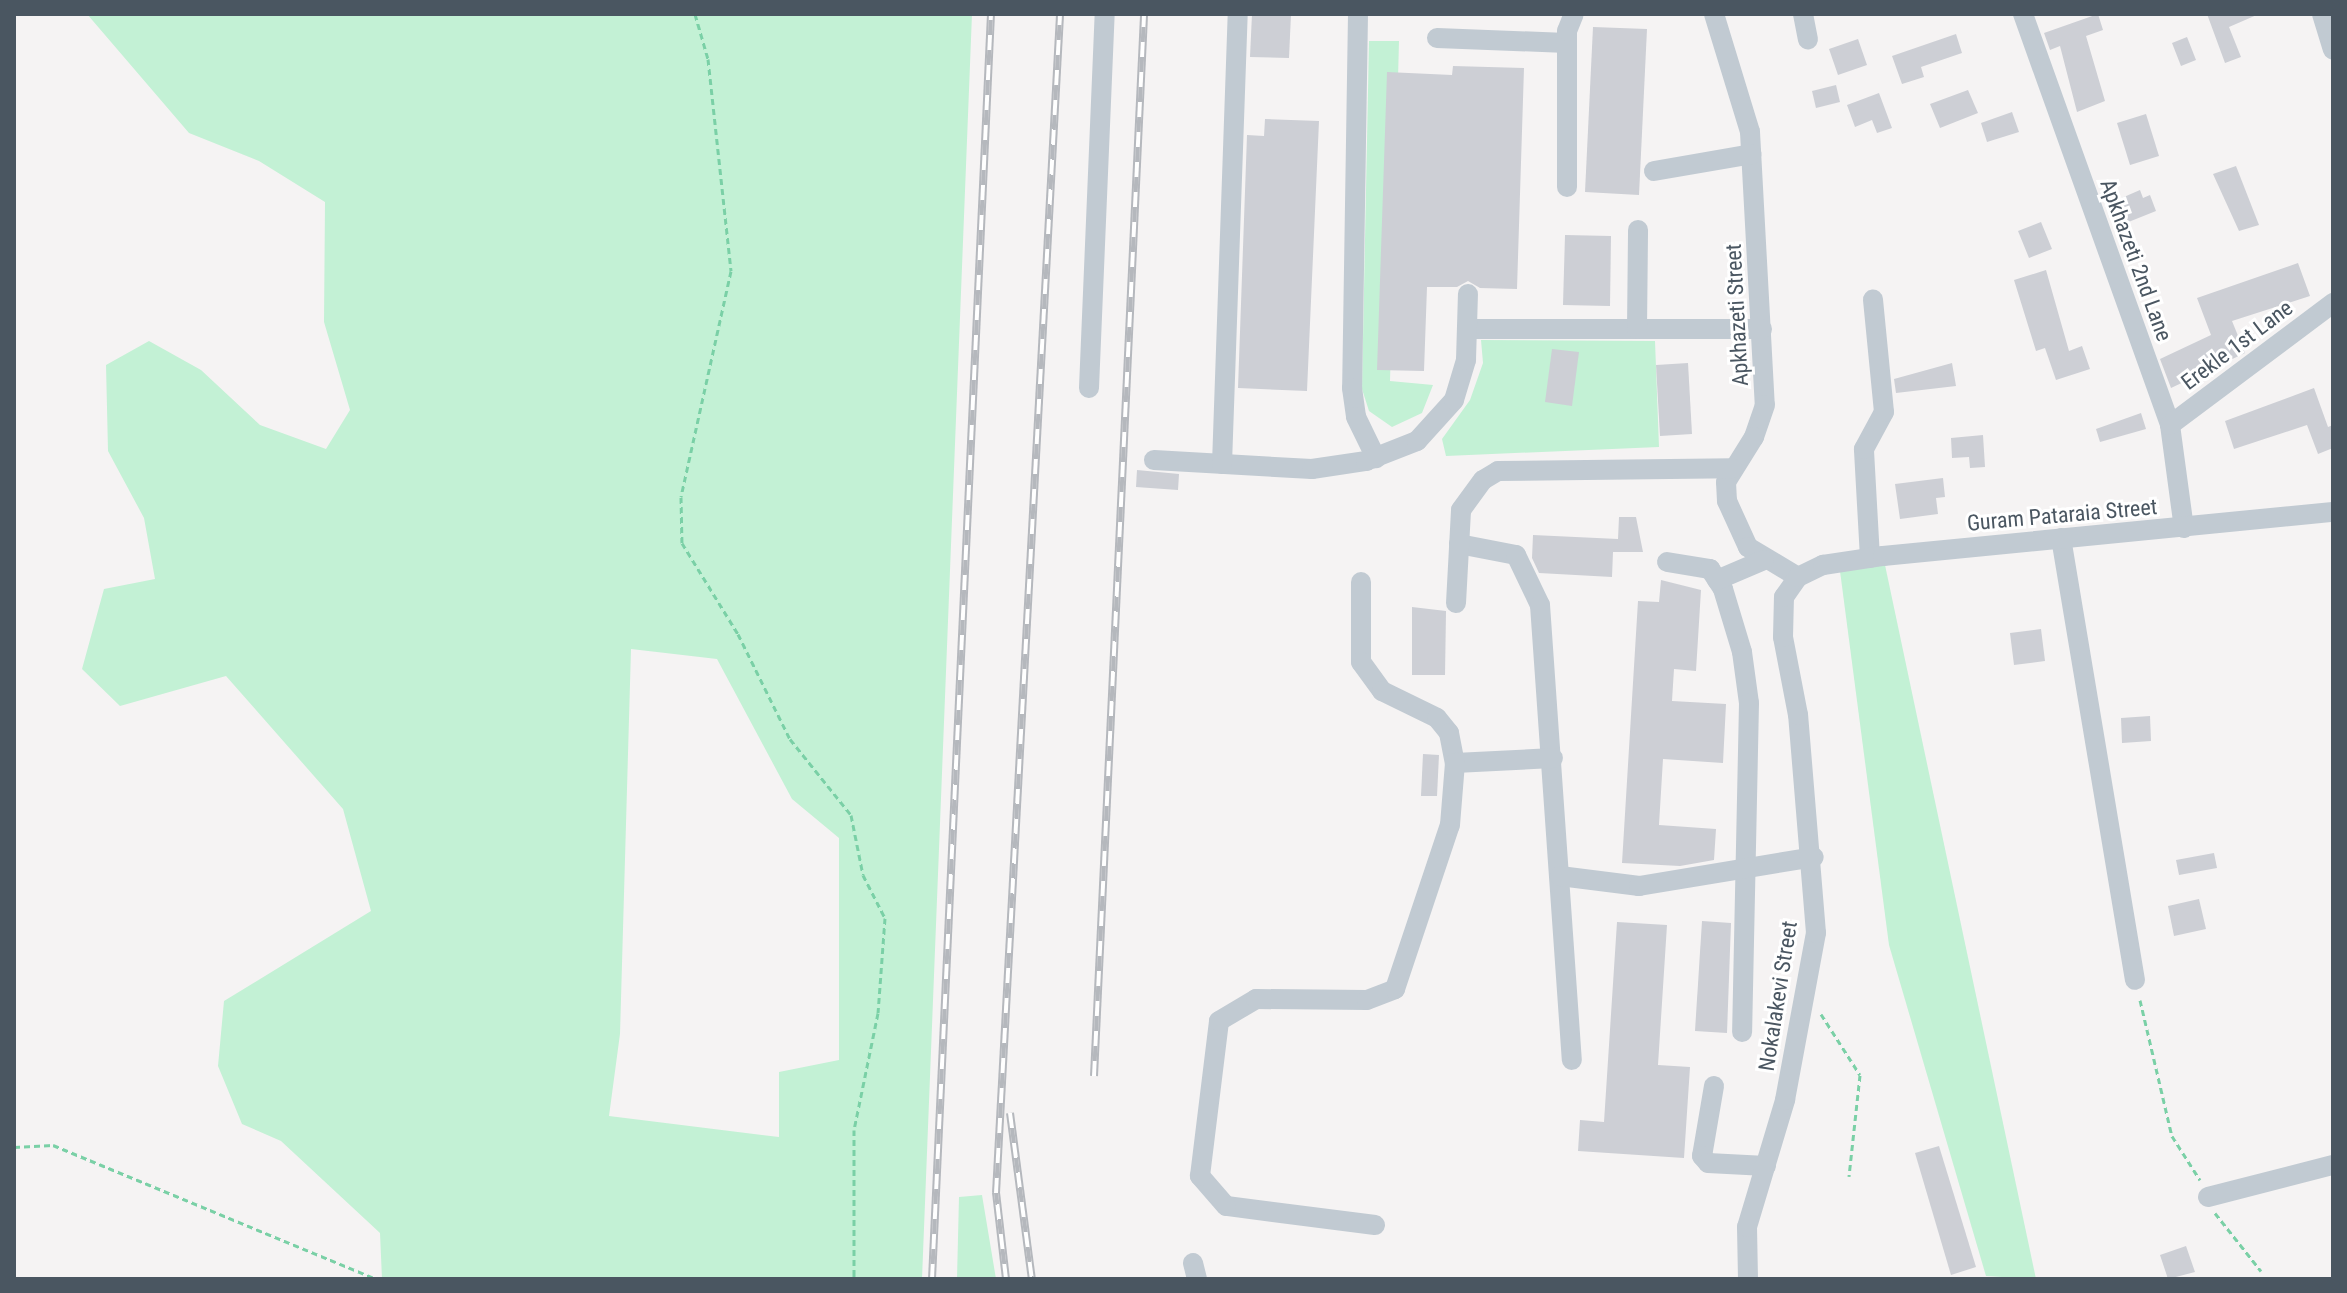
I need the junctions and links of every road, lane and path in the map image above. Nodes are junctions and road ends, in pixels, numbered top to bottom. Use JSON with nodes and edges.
{"nodes":[{"id":1,"x":695,"y":14,"type":"edge"},
{"id":2,"x":1105,"y":14,"type":"edge"},
{"id":3,"x":1238,"y":14,"type":"edge"},
{"id":4,"x":1358,"y":14,"type":"edge"},
{"id":5,"x":1574,"y":14,"type":"edge"},
{"id":6,"x":1714,"y":14,"type":"edge"},
{"id":7,"x":1803,"y":14,"type":"edge"},
{"id":8,"x":2023,"y":14,"type":"edge"},
{"id":9,"x":2322,"y":14,"type":"edge"},
{"id":10,"x":1437,"y":38,"type":"dead end"},
{"id":11,"x":1808,"y":40,"type":"dead end"},
{"id":12,"x":1567,"y":43,"type":"junction"},
{"id":13,"x":2333,"y":49,"type":"edge"},
{"id":14,"x":1752,"y":154,"type":"junction"},
{"id":15,"x":1654,"y":171,"type":"dead end"},
{"id":16,"x":1567,"y":187,"type":"dead end"},
{"id":17,"x":1638,"y":230,"type":"dead end"},
{"id":18,"x":1468,"y":294,"type":"dead end"},
{"id":19,"x":1873,"y":300,"type":"dead end"},
{"id":20,"x":2333,"y":303,"type":"edge"},
{"id":21,"x":1467,"y":329,"type":"junction"},
{"id":22,"x":1637,"y":329,"type":"junction"},
{"id":23,"x":1762,"y":329,"type":"junction"},
{"id":24,"x":1089,"y":388,"type":"dead end"},
{"id":25,"x":2170,"y":425,"type":"junction"},
{"id":26,"x":1376,"y":458,"type":"junction"},
{"id":27,"x":1154,"y":460,"type":"dead end"},
{"id":28,"x":1222,"y":464,"type":"junction"},
{"id":29,"x":1732,"y":468,"type":"junction"},
{"id":30,"x":2333,"y":512,"type":"edge"},
{"id":31,"x":2184,"y":528,"type":"junction"},
{"id":32,"x":2061,"y":538,"type":"junction"},
{"id":33,"x":1459,"y":544,"type":"junction"},
{"id":34,"x":1870,"y":558,"type":"junction"},
{"id":35,"x":1764,"y":560,"type":"junction"},
{"id":36,"x":1667,"y":562,"type":"dead end"},
{"id":37,"x":1798,"y":577,"type":"junction"},
{"id":38,"x":1717,"y":580,"type":"junction"},
{"id":39,"x":1361,"y":582,"type":"dead end"},
{"id":40,"x":1456,"y":603,"type":"dead end"},
{"id":41,"x":1553,"y":758,"type":"junction"},
{"id":42,"x":1455,"y":763,"type":"junction"},
{"id":43,"x":1814,"y":857,"type":"junction"},
{"id":44,"x":1741,"y":871,"type":"junction"},
{"id":45,"x":1560,"y":876,"type":"junction"},
{"id":46,"x":2135,"y":980,"type":"joint"},
{"id":47,"x":1803,"y":987,"type":"junction"},
{"id":48,"x":1742,"y":1032,"type":"dead end"},
{"id":49,"x":1572,"y":1060,"type":"dead end"},
{"id":50,"x":1714,"y":1086,"type":"dead end"},
{"id":51,"x":14,"y":1147,"type":"edge"},
{"id":52,"x":2333,"y":1165,"type":"edge"},
{"id":53,"x":1766,"y":1166,"type":"junction"},
{"id":54,"x":1849,"y":1176,"type":"dead end"},
{"id":55,"x":2208,"y":1197,"type":"junction"},
{"id":56,"x":1375,"y":1225,"type":"dead end"},
{"id":57,"x":2261,"y":1271,"type":"dead end"},
{"id":58,"x":377,"y":1279,"type":"edge"},
{"id":59,"x":854,"y":1279,"type":"edge"},
{"id":60,"x":1748,"y":1279,"type":"edge"}],
"edges":[{"from":1,"to":59,"type":"path"},
{"from":2,"to":24,"type":"street"},
{"from":3,"to":28,"type":"street"},
{"from":4,"to":26,"type":"street"},
{"from":5,"to":12,"type":"street"},
{"from":6,"to":14,"type":"street","name":"Apkhazeti Street"},
{"from":7,"to":11,"type":"street"},
{"from":8,"to":25,"type":"street","name":"Apkhazeti 2nd Lane"},
{"from":9,"to":13,"type":"street"},
{"from":10,"to":12,"type":"street"},
{"from":12,"to":16,"type":"street"},
{"from":14,"to":15,"type":"street"},
{"from":14,"to":23,"type":"street","name":"Apkhazeti Street"},
{"from":17,"to":22,"type":"street"},
{"from":18,"to":21,"type":"street"},
{"from":19,"to":34,"type":"street"},
{"from":20,"to":25,"type":"street","name":"Erekle 1st Lane"},
{"from":21,"to":22,"type":"street"},
{"from":21,"to":26,"type":"street"},
{"from":22,"to":23,"type":"street"},
{"from":23,"to":29,"type":"street","name":"Apkhazeti Street"},
{"from":25,"to":31,"type":"street","name":"Apkhazeti 2nd Lane"},
{"from":26,"to":28,"type":"street"},
{"from":27,"to":28,"type":"street"},
{"from":29,"to":33,"type":"street"},
{"from":29,"to":35,"type":"street"},
{"from":30,"to":31,"type":"street","name":"Guram Pataraia Street"},
{"from":31,"to":32,"type":"street","name":"Guram Pataraia Street"},
{"from":32,"to":34,"type":"street","name":"Guram Pataraia Street"},
{"from":32,"to":46,"type":"street"},
{"from":33,"to":40,"type":"street"},
{"from":33,"to":41,"type":"street"},
{"from":34,"to":37,"type":"street","name":"Guram Pataraia Street"},
{"from":35,"to":37,"type":"street"},
{"from":35,"to":38,"type":"street"},
{"from":36,"to":38,"type":"street"},
{"from":37,"to":43,"type":"street","name":"Nokalakevi Street"},
{"from":38,"to":44,"type":"street"},
{"from":39,"to":42,"type":"street"},
{"from":41,"to":42,"type":"street"},
{"from":41,"to":45,"type":"street"},
{"from":42,"to":56,"type":"street"},
{"from":43,"to":44,"type":"street"},
{"from":43,"to":47,"type":"street","name":"Nokalakevi Street"},
{"from":44,"to":45,"type":"street"},
{"from":44,"to":48,"type":"street"},
{"from":45,"to":49,"type":"street"},
{"from":46,"to":55,"type":"path"},
{"from":47,"to":53,"type":"street","name":"Nokalakevi Street"},
{"from":47,"to":54,"type":"path"},
{"from":50,"to":53,"type":"street"},
{"from":51,"to":58,"type":"path"},
{"from":52,"to":55,"type":"street"},
{"from":53,"to":60,"type":"street","name":"Nokalakevi Street"},
{"from":55,"to":57,"type":"path"}]}
